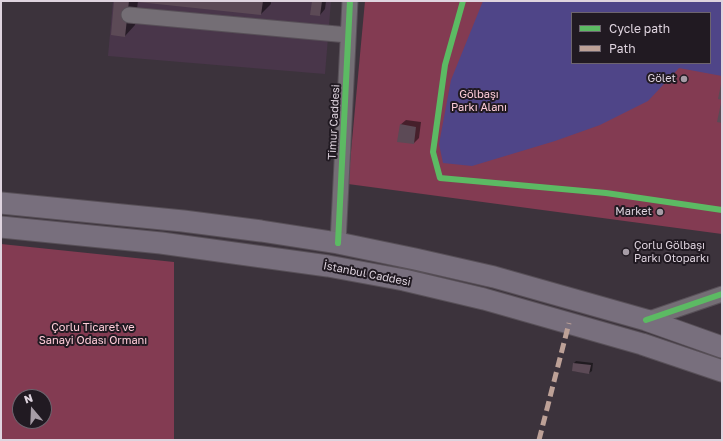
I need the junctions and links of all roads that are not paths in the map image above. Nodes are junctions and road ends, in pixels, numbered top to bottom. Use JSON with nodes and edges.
{"nodes":[{"id":1,"x":350,"y":1,"type":"edge"},
{"id":2,"x":129,"y":15,"type":"dead end"},
{"id":3,"x":348,"y":35,"type":"junction"},
{"id":4,"x":1,"y":203,"type":"edge"},
{"id":5,"x":1,"y":227,"type":"edge"},
{"id":6,"x":338,"y":243,"type":"junction"},
{"id":7,"x":722,"y":294,"type":"edge"},
{"id":8,"x":646,"y":320,"type":"junction"},
{"id":9,"x":722,"y":346,"type":"edge"},
{"id":10,"x":722,"y":371,"type":"edge"}],
"edges":[{"from":1,"to":3,"type":"street","name":"Timur Caddesi"},
{"from":2,"to":3,"type":"street"},
{"from":3,"to":6,"type":"street","name":"Timur Caddesi"},
{"from":4,"to":6,"type":"highway"},
{"from":5,"to":10,"type":"highway","name":"İstanbul Caddesi"},
{"from":6,"to":8,"type":"highway"},
{"from":7,"to":8,"type":"street"},
{"from":8,"to":9,"type":"highway"}]}
